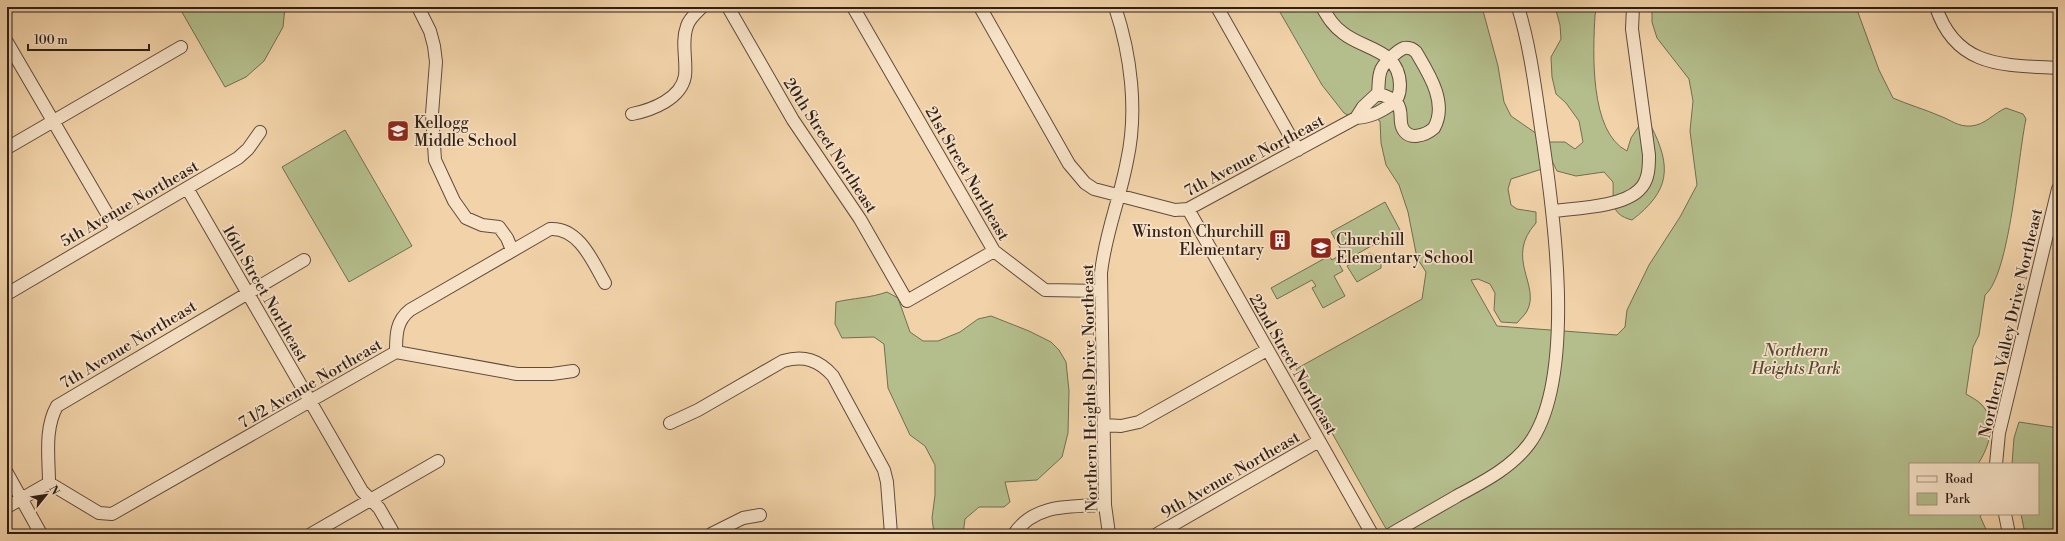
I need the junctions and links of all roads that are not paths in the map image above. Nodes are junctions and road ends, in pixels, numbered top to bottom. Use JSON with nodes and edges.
{"nodes":[{"id":1,"x":418,"y":7,"type":"edge"},
{"id":2,"x":702,"y":7,"type":"edge"},
{"id":3,"x":728,"y":7,"type":"edge"},
{"id":4,"x":853,"y":7,"type":"edge"},
{"id":5,"x":980,"y":7,"type":"edge"},
{"id":6,"x":1115,"y":7,"type":"edge"},
{"id":7,"x":1216,"y":7,"type":"edge"},
{"id":8,"x":1322,"y":7,"type":"edge"},
{"id":9,"x":1518,"y":7,"type":"edge"},
{"id":10,"x":1633,"y":7,"type":"edge"},
{"id":11,"x":1936,"y":7,"type":"edge"},
{"id":12,"x":7,"y":42,"type":"edge"},
{"id":13,"x":181,"y":47,"type":"dead end"},
{"id":14,"x":1390,"y":61,"type":"junction"},
{"id":15,"x":2058,"y":68,"type":"edge"},
{"id":16,"x":1378,"y":93,"type":"junction"},
{"id":17,"x":1396,"y":101,"type":"junction"},
{"id":18,"x":632,"y":114,"type":"dead end"},
{"id":19,"x":1356,"y":118,"type":"junction"},
{"id":20,"x":53,"y":121,"type":"junction"},
{"id":21,"x":260,"y":132,"type":"dead end"},
{"id":22,"x":7,"y":148,"type":"edge"},
{"id":23,"x":1298,"y":150,"type":"junction"},
{"id":24,"x":187,"y":188,"type":"junction"},
{"id":25,"x":2058,"y":189,"type":"edge"},
{"id":26,"x":1118,"y":196,"type":"junction"},
{"id":27,"x":1188,"y":209,"type":"junction"},
{"id":28,"x":1552,"y":211,"type":"junction"},
{"id":29,"x":116,"y":229,"type":"junction"},
{"id":30,"x":512,"y":250,"type":"junction"},
{"id":31,"x":994,"y":251,"type":"junction"},
{"id":32,"x":304,"y":260,"type":"dead end"},
{"id":33,"x":605,"y":283,"type":"dead end"},
{"id":34,"x":1101,"y":291,"type":"junction"},
{"id":35,"x":248,"y":292,"type":"junction"},
{"id":36,"x":7,"y":294,"type":"edge"},
{"id":37,"x":1267,"y":350,"type":"junction"},
{"id":38,"x":396,"y":352,"type":"junction"},
{"id":39,"x":573,"y":371,"type":"dead end"},
{"id":40,"x":310,"y":401,"type":"junction"},
{"id":41,"x":670,"y":423,"type":"dead end"},
{"id":42,"x":1104,"y":425,"type":"junction"},
{"id":43,"x":1319,"y":442,"type":"junction"},
{"id":44,"x":438,"y":461,"type":"dead end"},
{"id":45,"x":1996,"y":463,"type":"edge"},
{"id":46,"x":7,"y":473,"type":"edge"},
{"id":47,"x":49,"y":483,"type":"junction"},
{"id":48,"x":22,"y":499,"type":"junction"},
{"id":49,"x":371,"y":500,"type":"junction"},
{"id":50,"x":1105,"y":506,"type":"junction"},
{"id":51,"x":7,"y":507,"type":"edge"},
{"id":52,"x":760,"y":515,"type":"dead end"},
{"id":53,"x":2005,"y":515,"type":"edge"},
{"id":54,"x":729,"y":529,"type":"edge"},
{"id":55,"x":41,"y":534,"type":"edge"},
{"id":56,"x":311,"y":534,"type":"edge"},
{"id":57,"x":394,"y":534,"type":"edge"},
{"id":58,"x":711,"y":534,"type":"edge"},
{"id":59,"x":891,"y":534,"type":"edge"},
{"id":60,"x":1014,"y":534,"type":"edge"},
{"id":61,"x":1109,"y":534,"type":"edge"},
{"id":62,"x":1157,"y":534,"type":"edge"},
{"id":63,"x":1372,"y":534,"type":"edge"},
{"id":64,"x":1390,"y":534,"type":"edge"},
{"id":65,"x":2009,"y":534,"type":"edge"}],
"edges":[{"from":1,"to":30,"type":"street"},
{"from":2,"to":18,"type":"street"},
{"from":3,"to":31,"type":"street","name":"20th Street Northeast"},
{"from":4,"to":31,"type":"street","name":"21st Street Northeast"},
{"from":5,"to":26,"type":"street"},
{"from":6,"to":26,"type":"street","name":"Northern Heights Drive Northeast"},
{"from":7,"to":23,"type":"street"},
{"from":8,"to":14,"type":"street"},
{"from":9,"to":28,"type":"street"},
{"from":10,"to":28,"type":"street"},
{"from":11,"to":15,"type":"street"},
{"from":12,"to":20,"type":"street"},
{"from":13,"to":20,"type":"street"},
{"from":14,"to":16,"type":"street"},
{"from":14,"to":17,"type":"street"},
{"from":14,"to":17,"type":"street"},
{"from":16,"to":17,"type":"street"},
{"from":16,"to":19,"type":"street"},
{"from":17,"to":19,"type":"street"},
{"from":19,"to":23,"type":"street","name":"7th Avenue Northeast"},
{"from":20,"to":22,"type":"street"},
{"from":20,"to":29,"type":"street"},
{"from":21,"to":24,"type":"street","name":"5th Avenue Northeast"},
{"from":23,"to":27,"type":"street","name":"7th Avenue Northeast"},
{"from":24,"to":29,"type":"street","name":"5th Avenue Northeast"},
{"from":24,"to":35,"type":"street","name":"16th Street Northeast"},
{"from":25,"to":45,"type":"street","name":"Northern Valley Drive Northeast"},
{"from":26,"to":27,"type":"street","name":"7th Avenue Northeast"},
{"from":26,"to":34,"type":"street","name":"Northern Heights Drive Northeast"},
{"from":27,"to":37,"type":"street","name":"22nd Street Northeast"},
{"from":28,"to":64,"type":"street"},
{"from":29,"to":36,"type":"street","name":"5th Avenue Northeast"},
{"from":30,"to":33,"type":"street","name":"7 1/2 Avenue Northeast"},
{"from":30,"to":38,"type":"street","name":"7 1/2 Avenue Northeast"},
{"from":31,"to":34,"type":"street","name":"21st Street Northeast"},
{"from":32,"to":35,"type":"street","name":"7th Avenue Northeast"},
{"from":34,"to":42,"type":"street","name":"Northern Heights Drive Northeast"},
{"from":35,"to":40,"type":"street","name":"16th Street Northeast"},
{"from":35,"to":47,"type":"street","name":"7th Avenue Northeast"},
{"from":37,"to":42,"type":"street"},
{"from":37,"to":43,"type":"street","name":"22nd Street Northeast"},
{"from":38,"to":39,"type":"street"},
{"from":38,"to":40,"type":"street","name":"7 1/2 Avenue Northeast"},
{"from":40,"to":47,"type":"street","name":"7 1/2 Avenue Northeast"},
{"from":40,"to":49,"type":"street","name":"16th Street Northeast"},
{"from":41,"to":59,"type":"street"},
{"from":42,"to":50,"type":"street","name":"Northern Heights Drive Northeast"},
{"from":43,"to":62,"type":"street","name":"9th Avenue Northeast"},
{"from":43,"to":63,"type":"street","name":"22nd Street Northeast"},
{"from":44,"to":49,"type":"street"},
{"from":46,"to":48,"type":"street"},
{"from":47,"to":48,"type":"street"},
{"from":48,"to":51,"type":"street"},
{"from":48,"to":55,"type":"street"},
{"from":49,"to":56,"type":"street"},
{"from":49,"to":57,"type":"street","name":"16th Street Northeast"},
{"from":50,"to":60,"type":"street"},
{"from":50,"to":61,"type":"street","name":"Northern Heights Drive Northeast"},
{"from":52,"to":54,"type":"street"},
{"from":53,"to":65,"type":"street"},
{"from":54,"to":58,"type":"street"}]}
